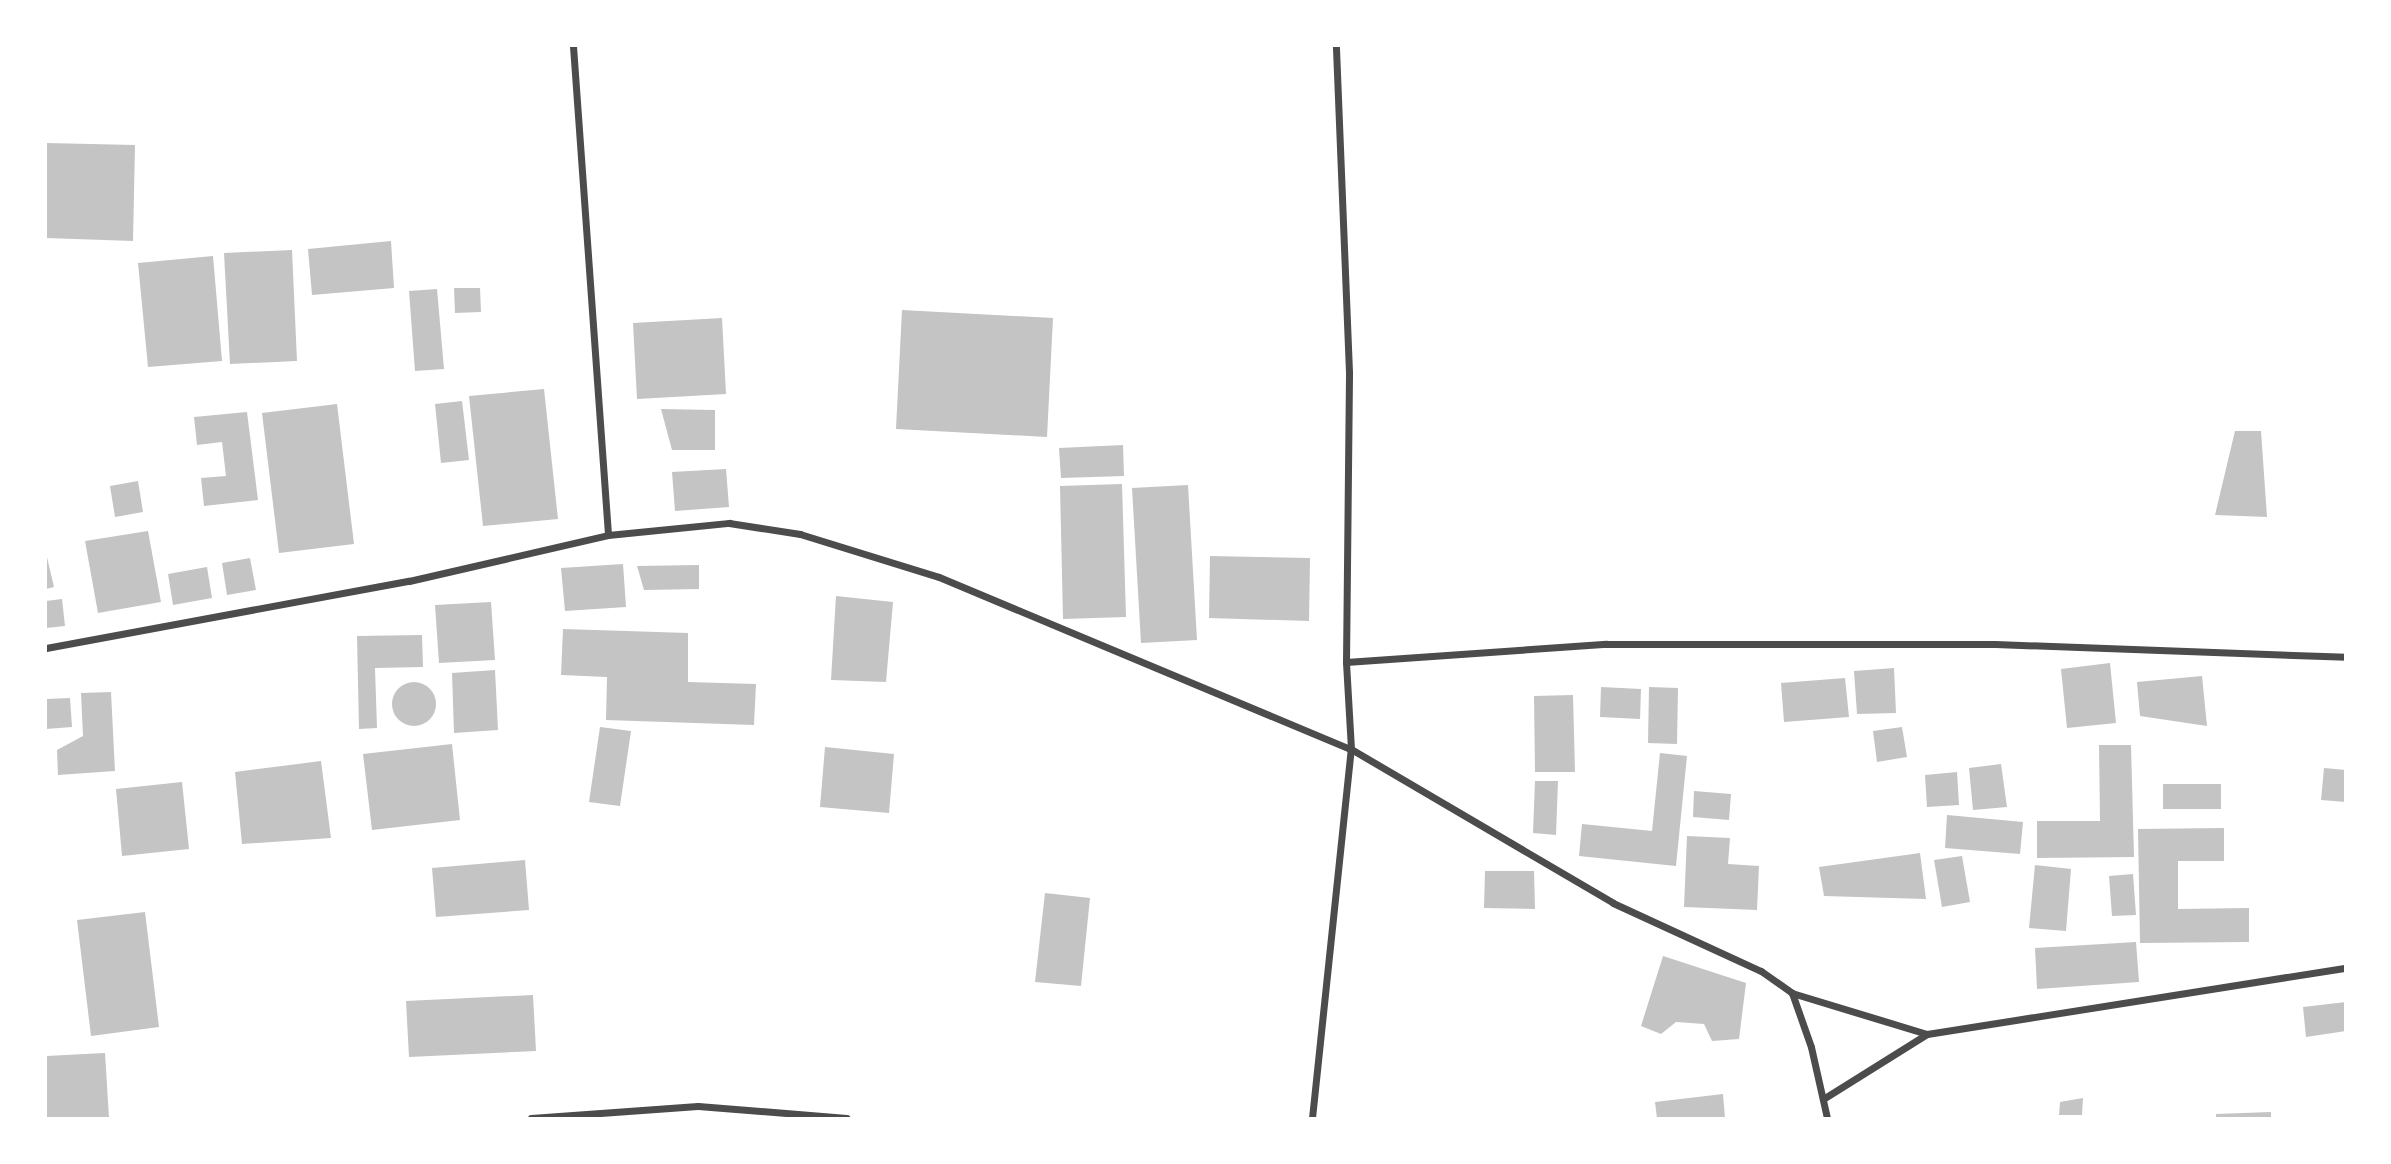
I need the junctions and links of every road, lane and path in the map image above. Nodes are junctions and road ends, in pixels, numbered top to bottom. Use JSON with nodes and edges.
{"nodes":[{"id":1,"x":573,"y":46,"type":"edge"},
{"id":2,"x":1336,"y":46,"type":"edge"},
{"id":3,"x":608,"y":535,"type":"junction"},
{"id":4,"x":46,"y":649,"type":"edge"},
{"id":5,"x":2346,"y":657,"type":"edge"},
{"id":6,"x":1346,"y":662,"type":"junction"},
{"id":7,"x":1351,"y":749,"type":"junction"},
{"id":8,"x":2346,"y":968,"type":"edge"},
{"id":9,"x":1792,"y":993,"type":"junction"},
{"id":10,"x":1927,"y":1034,"type":"junction"},
{"id":11,"x":1823,"y":1099,"type":"junction"},
{"id":12,"x":531,"y":1118,"type":"edge"},
{"id":13,"x":847,"y":1118,"type":"edge"},
{"id":14,"x":1312,"y":1118,"type":"edge"},
{"id":15,"x":1827,"y":1118,"type":"edge"}],
"edges":[{"from":1,"to":3,"type":"street"},
{"from":2,"to":6,"type":"street"},
{"from":3,"to":4,"type":"street"},
{"from":3,"to":7,"type":"street"},
{"from":5,"to":6,"type":"street"},
{"from":6,"to":7,"type":"street"},
{"from":7,"to":9,"type":"street"},
{"from":7,"to":14,"type":"street"},
{"from":8,"to":10,"type":"street"},
{"from":9,"to":10,"type":"street"},
{"from":9,"to":11,"type":"street"},
{"from":10,"to":11,"type":"street"},
{"from":11,"to":15,"type":"street"},
{"from":12,"to":13,"type":"street"}]}
